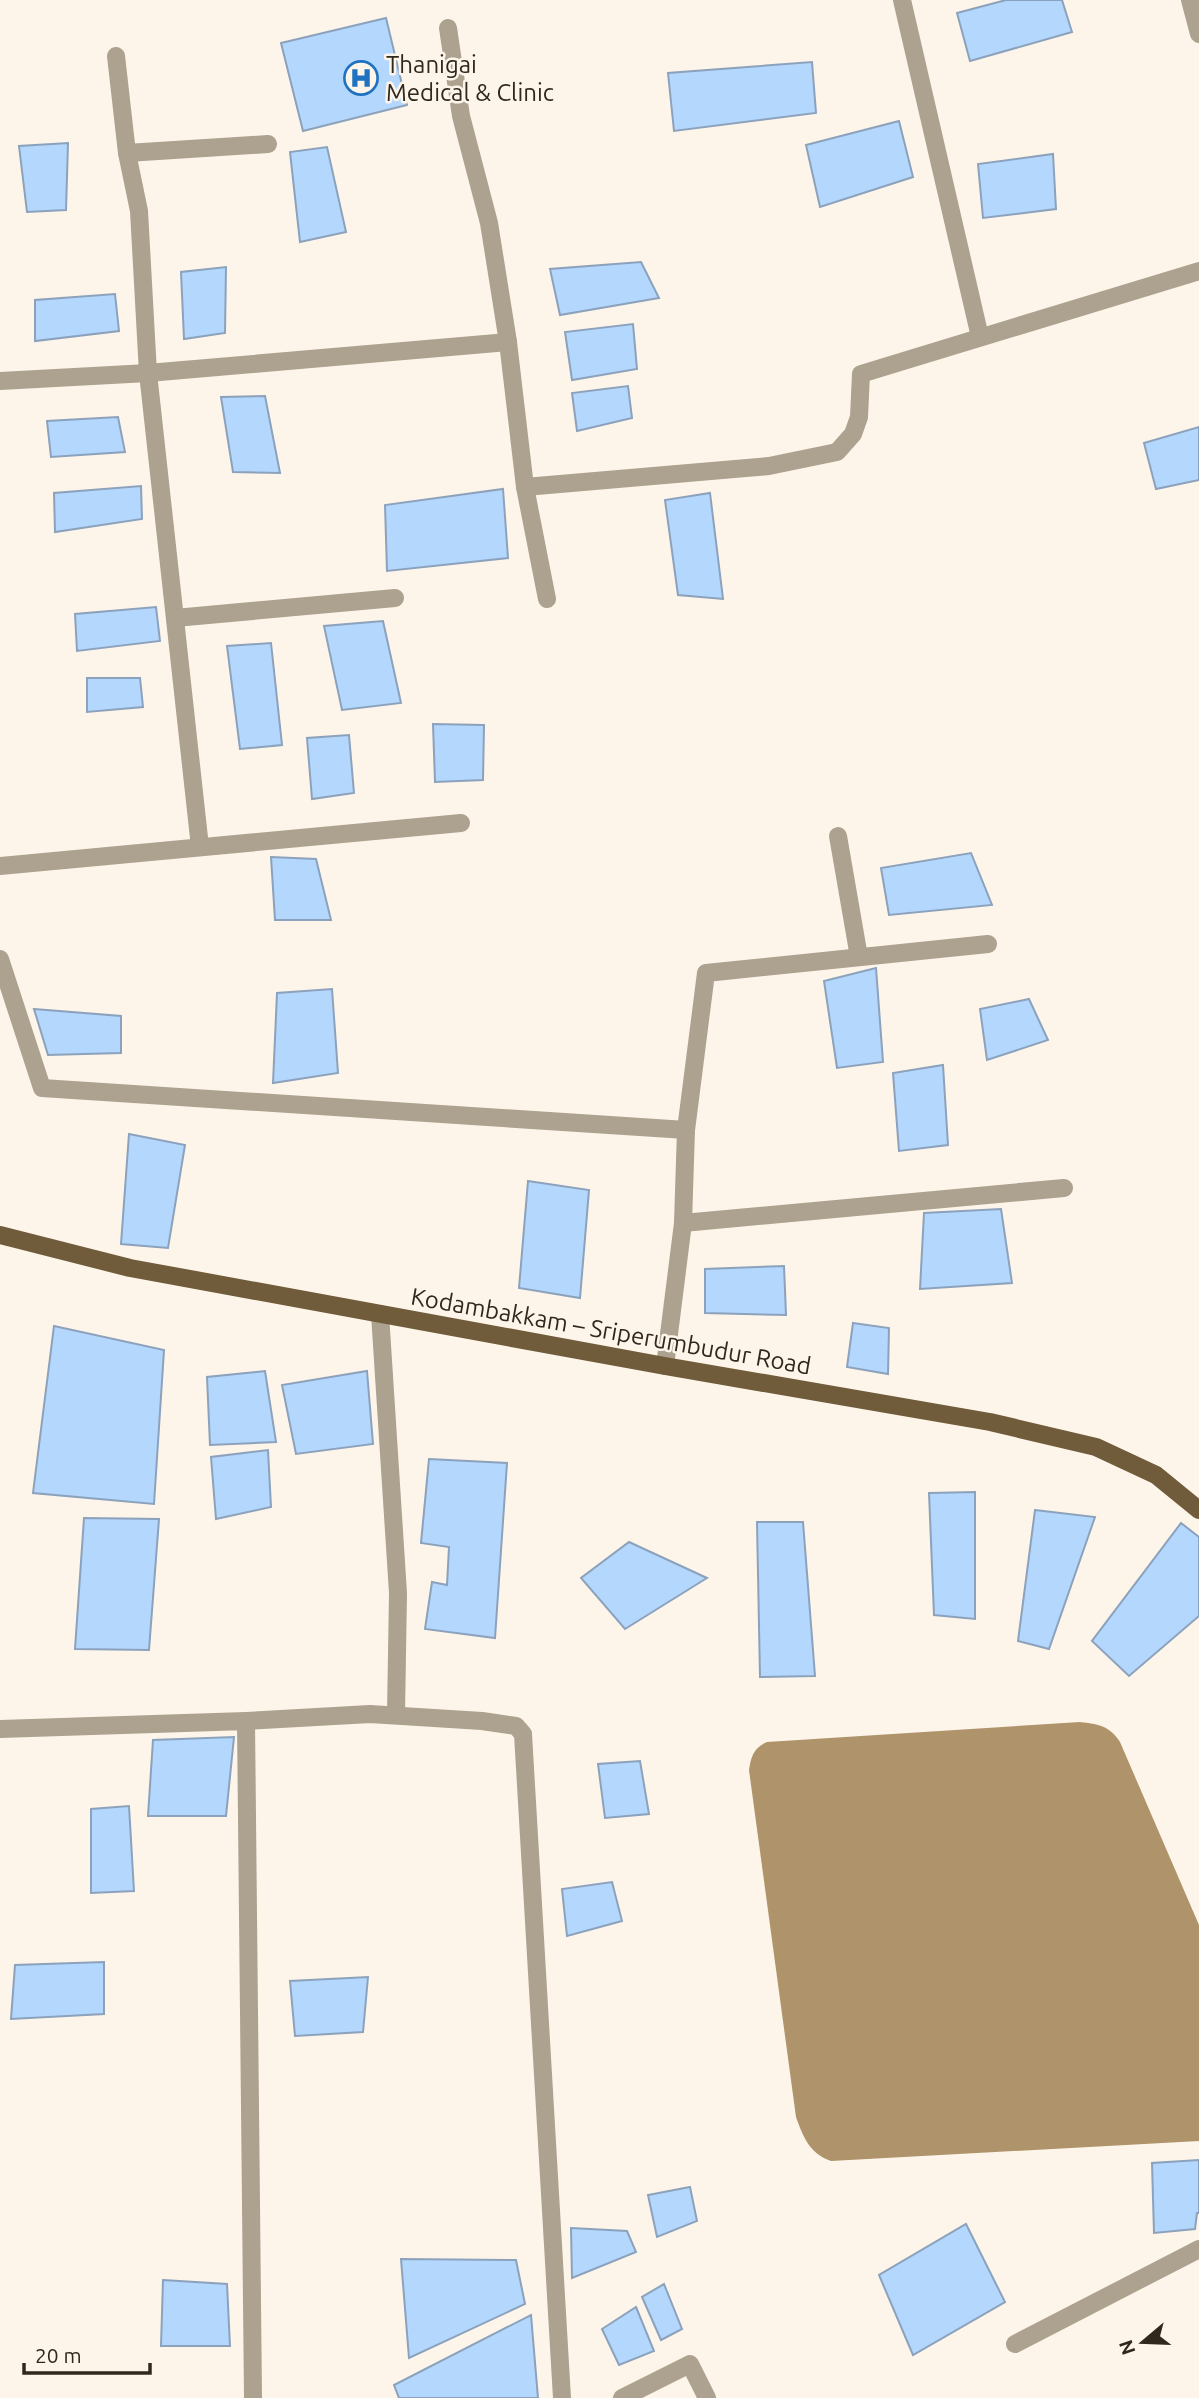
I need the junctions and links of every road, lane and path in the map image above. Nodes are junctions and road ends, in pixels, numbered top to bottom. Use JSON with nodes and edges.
{"nodes":[{"id":1,"x":902,"y":0,"type":"edge"},
{"id":2,"x":1190,"y":0,"type":"edge"},
{"id":3,"x":448,"y":28,"type":"dead end"},
{"id":4,"x":1199,"y":34,"type":"edge"},
{"id":5,"x":116,"y":56,"type":"dead end"},
{"id":6,"x":268,"y":144,"type":"dead end"},
{"id":7,"x":127,"y":153,"type":"junction"},
{"id":8,"x":1199,"y":271,"type":"edge"},
{"id":9,"x":980,"y":337,"type":"junction"},
{"id":10,"x":508,"y":342,"type":"junction"},
{"id":11,"x":148,"y":373,"type":"junction"},
{"id":12,"x":0,"y":381,"type":"edge"},
{"id":13,"x":525,"y":487,"type":"junction"},
{"id":14,"x":395,"y":598,"type":"dead end"},
{"id":15,"x":547,"y":599,"type":"dead end"},
{"id":16,"x":175,"y":618,"type":"junction"},
{"id":17,"x":461,"y":823,"type":"dead end"},
{"id":18,"x":838,"y":836,"type":"dead end"},
{"id":19,"x":200,"y":847,"type":"junction"},
{"id":20,"x":0,"y":866,"type":"edge"},
{"id":21,"x":988,"y":944,"type":"dead end"},
{"id":22,"x":859,"y":957,"type":"junction"},
{"id":23,"x":0,"y":959,"type":"edge"},
{"id":24,"x":686,"y":1130,"type":"junction"},
{"id":25,"x":1064,"y":1188,"type":"dead end"},
{"id":26,"x":683,"y":1223,"type":"junction"},
{"id":27,"x":0,"y":1235,"type":"edge"},
{"id":28,"x":380,"y":1314,"type":"junction"},
{"id":29,"x":665,"y":1366,"type":"junction"},
{"id":30,"x":1199,"y":1510,"type":"edge"},
{"id":31,"x":396,"y":1715,"type":"junction"},
{"id":32,"x":246,"y":1721,"type":"junction"},
{"id":33,"x":0,"y":1729,"type":"edge"},
{"id":34,"x":1199,"y":2249,"type":"edge"},
{"id":35,"x":1015,"y":2344,"type":"dead end"},
{"id":36,"x":253,"y":2398,"type":"edge"},
{"id":37,"x":562,"y":2398,"type":"edge"},
{"id":38,"x":622,"y":2398,"type":"edge"},
{"id":39,"x":707,"y":2398,"type":"edge"}],
"edges":[{"from":1,"to":9,"type":"street"},
{"from":2,"to":4,"type":"street"},
{"from":3,"to":10,"type":"street"},
{"from":5,"to":7,"type":"street"},
{"from":6,"to":7,"type":"street"},
{"from":7,"to":11,"type":"street"},
{"from":8,"to":9,"type":"street"},
{"from":9,"to":13,"type":"street"},
{"from":10,"to":11,"type":"street"},
{"from":10,"to":13,"type":"street"},
{"from":11,"to":12,"type":"street"},
{"from":11,"to":16,"type":"street"},
{"from":13,"to":15,"type":"street"},
{"from":14,"to":16,"type":"street"},
{"from":16,"to":19,"type":"street"},
{"from":17,"to":19,"type":"street"},
{"from":18,"to":22,"type":"street"},
{"from":19,"to":20,"type":"street"},
{"from":21,"to":22,"type":"street"},
{"from":22,"to":24,"type":"street"},
{"from":23,"to":24,"type":"street"},
{"from":24,"to":26,"type":"street"},
{"from":25,"to":26,"type":"street"},
{"from":26,"to":29,"type":"street"},
{"from":27,"to":28,"type":"main road","name":"Kodambakkam – Sriperumbudur Road"},
{"from":28,"to":29,"type":"main road","name":"Kodambakkam – Sriperumbudur Road"},
{"from":28,"to":31,"type":"street"},
{"from":29,"to":30,"type":"main road","name":"Kodambakkam – Sriperumbudur Road"},
{"from":31,"to":32,"type":"street"},
{"from":31,"to":37,"type":"street"},
{"from":32,"to":33,"type":"street"},
{"from":32,"to":36,"type":"street"},
{"from":34,"to":35,"type":"street"},
{"from":38,"to":39,"type":"street"}]}
